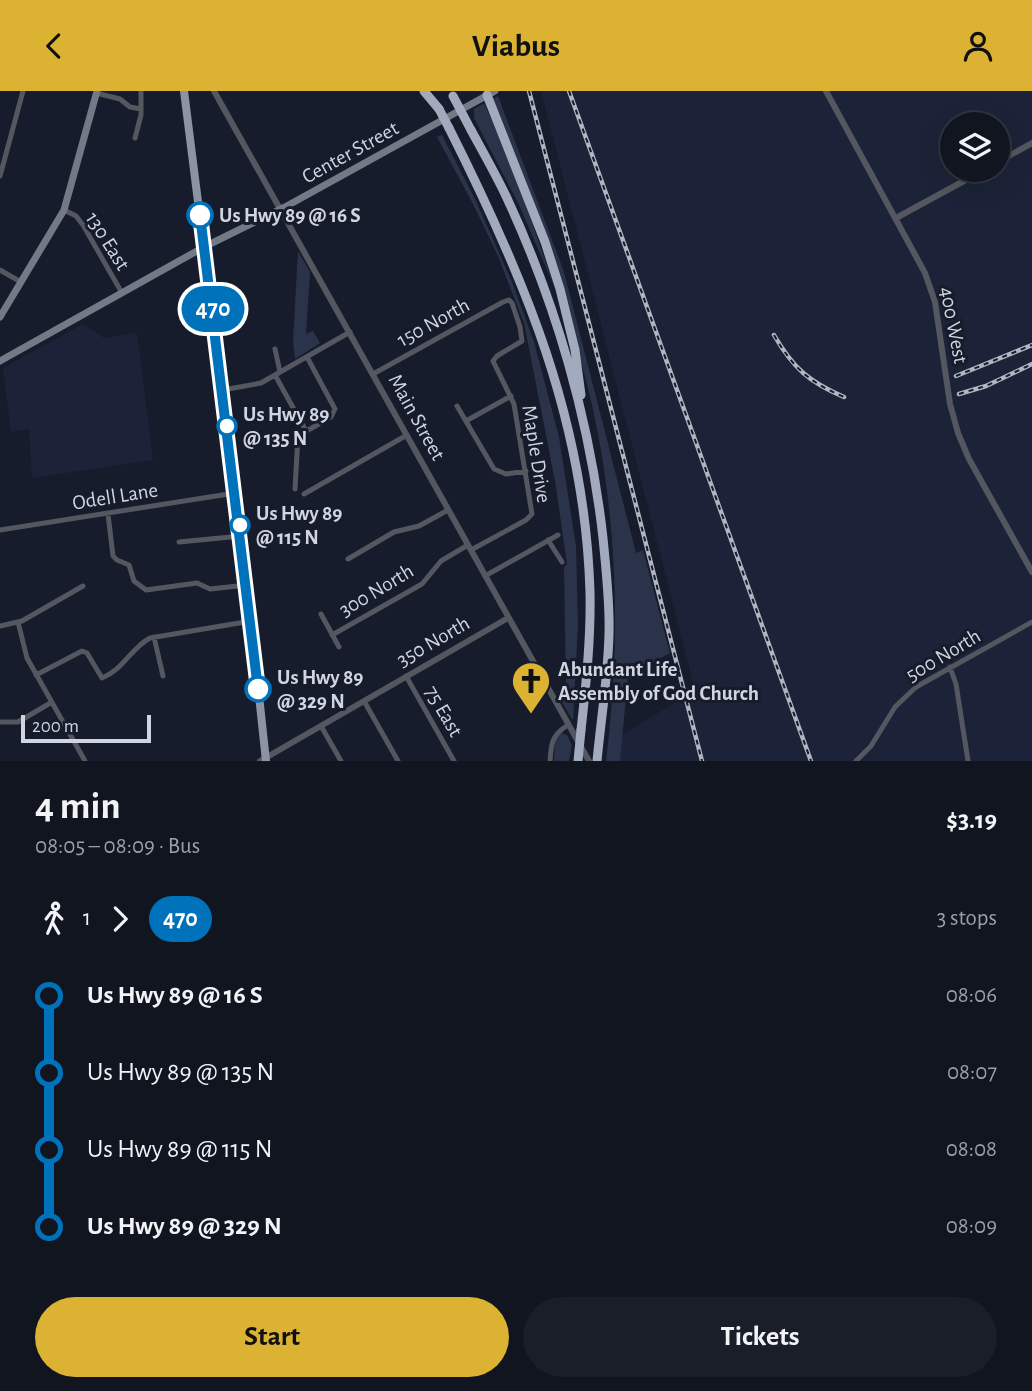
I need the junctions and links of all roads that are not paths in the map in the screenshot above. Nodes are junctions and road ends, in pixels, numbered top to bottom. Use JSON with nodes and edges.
{"nodes":[{"id":1,"x":23,"y":91,"type":"edge"},
{"id":2,"x":141,"y":91,"type":"edge"},
{"id":3,"x":184,"y":91,"type":"edge"},
{"id":4,"x":214,"y":91,"type":"edge"},
{"id":5,"x":424,"y":91,"type":"edge"},
{"id":6,"x":429,"y":91,"type":"edge"},
{"id":7,"x":826,"y":91,"type":"edge"},
{"id":8,"x":96,"y":92,"type":"edge"},
{"id":9,"x":452,"y":93,"type":"edge"},
{"id":10,"x":491,"y":93,"type":"edge"},
{"id":11,"x":141,"y":109,"type":"junction"},
{"id":12,"x":439,"y":110,"type":"junction"},
{"id":13,"x":135,"y":138,"type":"dead end"},
{"id":14,"x":1032,"y":143,"type":"edge"},
{"id":15,"x":4,"y":149,"type":"edge"},
{"id":16,"x":1010,"y":155,"type":"edge"},
{"id":17,"x":0,"y":176,"type":"edge"},
{"id":18,"x":962,"y":182,"type":"edge"},
{"id":19,"x":64,"y":209,"type":"junction"},
{"id":20,"x":280,"y":209,"type":"junction"},
{"id":21,"x":896,"y":218,"type":"junction"},
{"id":22,"x":204,"y":247,"type":"junction"},
{"id":23,"x":0,"y":270,"type":"edge"},
{"id":24,"x":21,"y":282,"type":"junction"},
{"id":25,"x":122,"y":293,"type":"junction"},
{"id":26,"x":0,"y":317,"type":"edge"},
{"id":27,"x":350,"y":332,"type":"junction"},
{"id":28,"x":275,"y":349,"type":"dead end"},
{"id":29,"x":307,"y":356,"type":"junction"},
{"id":30,"x":493,"y":360,"type":"joint"},
{"id":31,"x":0,"y":361,"type":"edge"},
{"id":32,"x":278,"y":373,"type":"junction"},
{"id":33,"x":373,"y":373,"type":"junction"},
{"id":34,"x":223,"y":390,"type":"junction"},
{"id":35,"x":511,"y":396,"type":"junction"},
{"id":36,"x":457,"y":406,"type":"dead end"},
{"id":37,"x":466,"y":421,"type":"junction"},
{"id":38,"x":584,"y":424,"type":"junction"},
{"id":39,"x":306,"y":431,"type":"junction"},
{"id":40,"x":407,"y":435,"type":"junction"},
{"id":41,"x":526,"y":471,"type":"junction"},
{"id":42,"x":295,"y":489,"type":"dead end"},
{"id":43,"x":236,"y":493,"type":"junction"},
{"id":44,"x":304,"y":494,"type":"dead end"},
{"id":45,"x":448,"y":510,"type":"junction"},
{"id":46,"x":108,"y":514,"type":"junction"},
{"id":47,"x":531,"y":516,"type":"joint"},
{"id":48,"x":0,"y":530,"type":"edge"},
{"id":49,"x":558,"y":535,"type":"dead end"},
{"id":50,"x":241,"y":536,"type":"junction"},
{"id":51,"x":548,"y":540,"type":"junction"},
{"id":52,"x":179,"y":542,"type":"dead end"},
{"id":53,"x":469,"y":548,"type":"junction"},
{"id":54,"x":348,"y":559,"type":"dead end"},
{"id":55,"x":562,"y":562,"type":"dead end"},
{"id":56,"x":1032,"y":572,"type":"edge"},
{"id":57,"x":485,"y":576,"type":"junction"},
{"id":58,"x":247,"y":585,"type":"junction"},
{"id":59,"x":83,"y":586,"type":"dead end"},
{"id":60,"x":321,"y":614,"type":"dead end"},
{"id":61,"x":508,"y":618,"type":"junction"},
{"id":62,"x":251,"y":621,"type":"junction"},
{"id":63,"x":18,"y":622,"type":"junction"},
{"id":64,"x":1032,"y":622,"type":"edge"},
{"id":65,"x":0,"y":626,"type":"edge"},
{"id":66,"x":332,"y":635,"type":"junction"},
{"id":67,"x":154,"y":637,"type":"junction"},
{"id":68,"x":339,"y":647,"type":"dead end"},
{"id":69,"x":950,"y":667,"type":"junction"},
{"id":70,"x":36,"y":675,"type":"junction"},
{"id":71,"x":163,"y":675,"type":"dead end"},
{"id":72,"x":406,"y":676,"type":"junction"},
{"id":73,"x":364,"y":701,"type":"junction"},
{"id":74,"x":52,"y":702,"type":"junction"},
{"id":75,"x":0,"y":722,"type":"edge"},
{"id":76,"x":568,"y":725,"type":"junction"},
{"id":77,"x":321,"y":726,"type":"junction"},
{"id":78,"x":82,"y":760,"type":"edge"},
{"id":79,"x":264,"y":760,"type":"edge"},
{"id":80,"x":594,"y":760,"type":"edge"},
{"id":81,"x":341,"y":761,"type":"edge"},
{"id":82,"x":398,"y":761,"type":"edge"},
{"id":83,"x":454,"y":761,"type":"edge"},
{"id":84,"x":550,"y":761,"type":"edge"},
{"id":85,"x":578,"y":761,"type":"edge"},
{"id":86,"x":856,"y":761,"type":"edge"},
{"id":87,"x":968,"y":761,"type":"edge"}],
"edges":[{"from":1,"to":15,"type":"street"},
{"from":2,"to":11,"type":"street"},
{"from":3,"to":22,"type":"main road"},
{"from":4,"to":20,"type":"street","name":"Main Street"},
{"from":5,"to":12,"type":"highway"},
{"from":6,"to":12,"type":"highway"},
{"from":7,"to":21,"type":"street","name":"400 West"},
{"from":8,"to":11,"type":"street"},
{"from":8,"to":19,"type":"main road"},
{"from":9,"to":38,"type":"highway","bridge":true},
{"from":10,"to":20,"type":"main road","name":"Center Street"},
{"from":10,"to":38,"type":"highway"},
{"from":11,"to":13,"type":"street"},
{"from":12,"to":85,"type":"highway","bridge":true},
{"from":14,"to":16,"type":"street"},
{"from":15,"to":17,"type":"street"},
{"from":18,"to":21,"type":"street"},
{"from":19,"to":24,"type":"main road"},
{"from":19,"to":25,"type":"street","name":"130 East"},
{"from":20,"to":22,"type":"main road","name":"Center Street"},
{"from":20,"to":27,"type":"street","name":"Main Street"},
{"from":21,"to":56,"type":"street","name":"400 West"},
{"from":22,"to":25,"type":"main road","name":"Center Street"},
{"from":22,"to":34,"type":"main road"},
{"from":23,"to":24,"type":"street"},
{"from":24,"to":26,"type":"main road"},
{"from":25,"to":31,"type":"main road","name":"Center Street"},
{"from":27,"to":29,"type":"street"},
{"from":27,"to":33,"type":"street","name":"Main Street"},
{"from":28,"to":32,"type":"street"},
{"from":29,"to":32,"type":"street"},
{"from":29,"to":39,"type":"street"},
{"from":30,"to":33,"type":"street","name":"150 North"},
{"from":30,"to":35,"type":"street","name":"Maple Drive"},
{"from":32,"to":34,"type":"street"},
{"from":32,"to":39,"type":"street"},
{"from":33,"to":40,"type":"street","name":"Main Street"},
{"from":34,"to":43,"type":"main road"},
{"from":35,"to":37,"type":"street"},
{"from":35,"to":41,"type":"street","name":"Maple Drive"},
{"from":36,"to":37,"type":"street"},
{"from":37,"to":41,"type":"street"},
{"from":38,"to":80,"type":"highway"},
{"from":39,"to":42,"type":"street"},
{"from":40,"to":44,"type":"street"},
{"from":40,"to":45,"type":"street","name":"Main Street"},
{"from":41,"to":47,"type":"street","name":"Maple Drive"},
{"from":43,"to":46,"type":"street","name":"Odell Lane"},
{"from":43,"to":50,"type":"main road"},
{"from":45,"to":53,"type":"street","name":"Main Street"},
{"from":45,"to":54,"type":"street"},
{"from":46,"to":48,"type":"street","name":"Odell Lane"},
{"from":46,"to":58,"type":"street"},
{"from":47,"to":53,"type":"street","name":"300 North"},
{"from":49,"to":51,"type":"street"},
{"from":50,"to":52,"type":"street"},
{"from":50,"to":58,"type":"main road"},
{"from":51,"to":55,"type":"street"},
{"from":51,"to":57,"type":"street"},
{"from":53,"to":57,"type":"street","name":"Main Street"},
{"from":53,"to":66,"type":"street","name":"300 North"},
{"from":57,"to":61,"type":"street","name":"Main Street"},
{"from":58,"to":62,"type":"main road"},
{"from":59,"to":63,"type":"street"},
{"from":60,"to":66,"type":"street"},
{"from":61,"to":72,"type":"street","name":"350 North"},
{"from":61,"to":76,"type":"street","name":"Main Street"},
{"from":62,"to":67,"type":"street"},
{"from":62,"to":79,"type":"main road"},
{"from":63,"to":65,"type":"street"},
{"from":63,"to":70,"type":"street"},
{"from":64,"to":69,"type":"street","name":"500 North"},
{"from":66,"to":68,"type":"street"},
{"from":67,"to":70,"type":"street"},
{"from":67,"to":71,"type":"street"},
{"from":69,"to":86,"type":"street","name":"500 North"},
{"from":69,"to":87,"type":"street"},
{"from":70,"to":74,"type":"street"},
{"from":72,"to":73,"type":"street","name":"350 North"},
{"from":72,"to":83,"type":"street","name":"75 East"},
{"from":73,"to":77,"type":"street","name":"350 North"},
{"from":73,"to":82,"type":"street"},
{"from":74,"to":75,"type":"street"},
{"from":74,"to":78,"type":"street"},
{"from":76,"to":80,"type":"street","name":"Main Street"},
{"from":76,"to":84,"type":"street"},
{"from":77,"to":79,"type":"street","name":"350 North"},
{"from":77,"to":81,"type":"street"}]}
